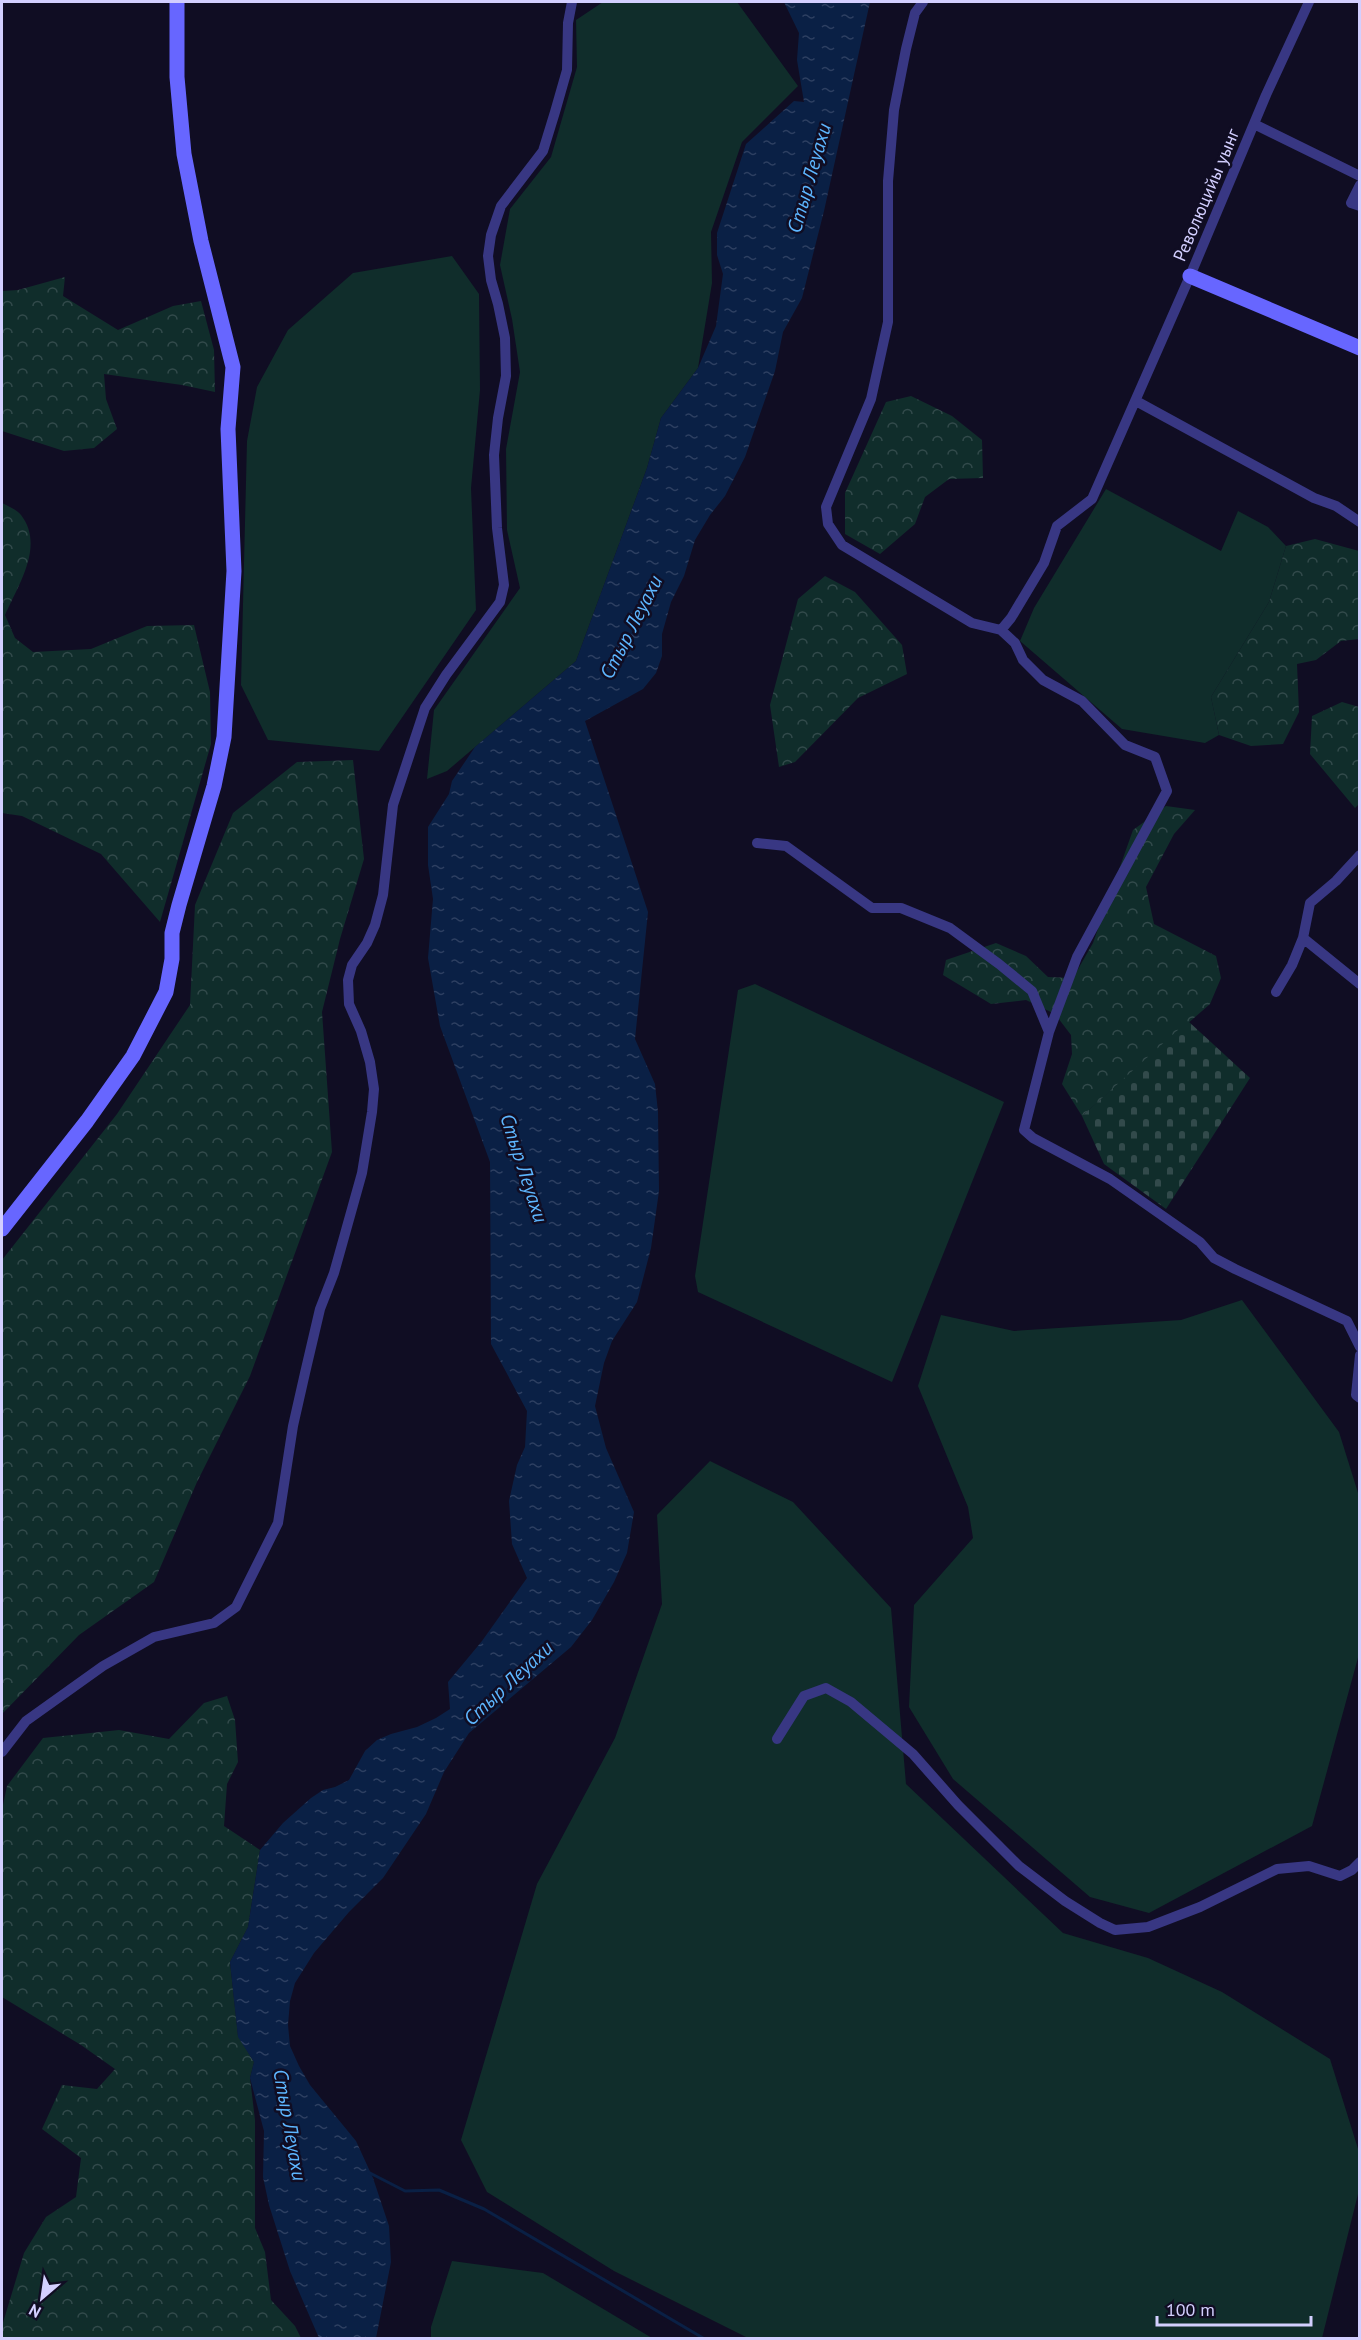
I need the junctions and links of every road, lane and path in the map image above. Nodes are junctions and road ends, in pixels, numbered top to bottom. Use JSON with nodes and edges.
{"nodes":[{"id":1,"x":177,"y":2,"type":"edge"},
{"id":2,"x":572,"y":2,"type":"edge"},
{"id":3,"x":923,"y":2,"type":"edge"},
{"id":4,"x":1309,"y":2,"type":"edge"},
{"id":5,"x":1254,"y":123,"type":"junction"},
{"id":6,"x":1359,"y":176,"type":"edge"},
{"id":7,"x":1359,"y":185,"type":"edge"},
{"id":8,"x":1359,"y":206,"type":"edge"},
{"id":9,"x":1190,"y":276,"type":"junction"},
{"id":10,"x":1359,"y":348,"type":"edge"},
{"id":11,"x":1136,"y":401,"type":"junction"},
{"id":12,"x":1359,"y":522,"type":"edge"},
{"id":13,"x":1000,"y":630,"type":"junction"},
{"id":14,"x":757,"y":843,"type":"dead end"},
{"id":15,"x":1359,"y":855,"type":"edge"},
{"id":16,"x":1304,"y":938,"type":"junction"},
{"id":17,"x":1359,"y":984,"type":"edge"},
{"id":18,"x":1276,"y":992,"type":"dead end"},
{"id":19,"x":1048,"y":1032,"type":"junction"},
{"id":20,"x":2,"y":1229,"type":"edge"},
{"id":21,"x":1359,"y":1347,"type":"edge"},
{"id":22,"x":1359,"y":1355,"type":"edge"},
{"id":23,"x":1359,"y":1398,"type":"edge"},
{"id":24,"x":777,"y":1739,"type":"dead end"},
{"id":25,"x":2,"y":1752,"type":"edge"},
{"id":26,"x":1359,"y":1862,"type":"edge"}],
"edges":[{"from":1,"to":20,"type":"main road"},
{"from":2,"to":25,"type":"street"},
{"from":3,"to":13,"type":"street"},
{"from":4,"to":5,"type":"street","name":"Революцийы уынг"},
{"from":5,"to":6,"type":"street"},
{"from":5,"to":9,"type":"street","name":"Революцийы уынг"},
{"from":7,"to":8,"type":"street"},
{"from":9,"to":10,"type":"main road"},
{"from":9,"to":11,"type":"street","name":"Революцийы уынг"},
{"from":11,"to":12,"type":"street"},
{"from":11,"to":13,"type":"street","name":"Революцийы уынг"},
{"from":13,"to":19,"type":"street"},
{"from":14,"to":19,"type":"street"},
{"from":15,"to":16,"type":"street"},
{"from":16,"to":17,"type":"street"},
{"from":16,"to":18,"type":"street"},
{"from":19,"to":21,"type":"street"},
{"from":22,"to":23,"type":"street"},
{"from":24,"to":26,"type":"street"}]}
